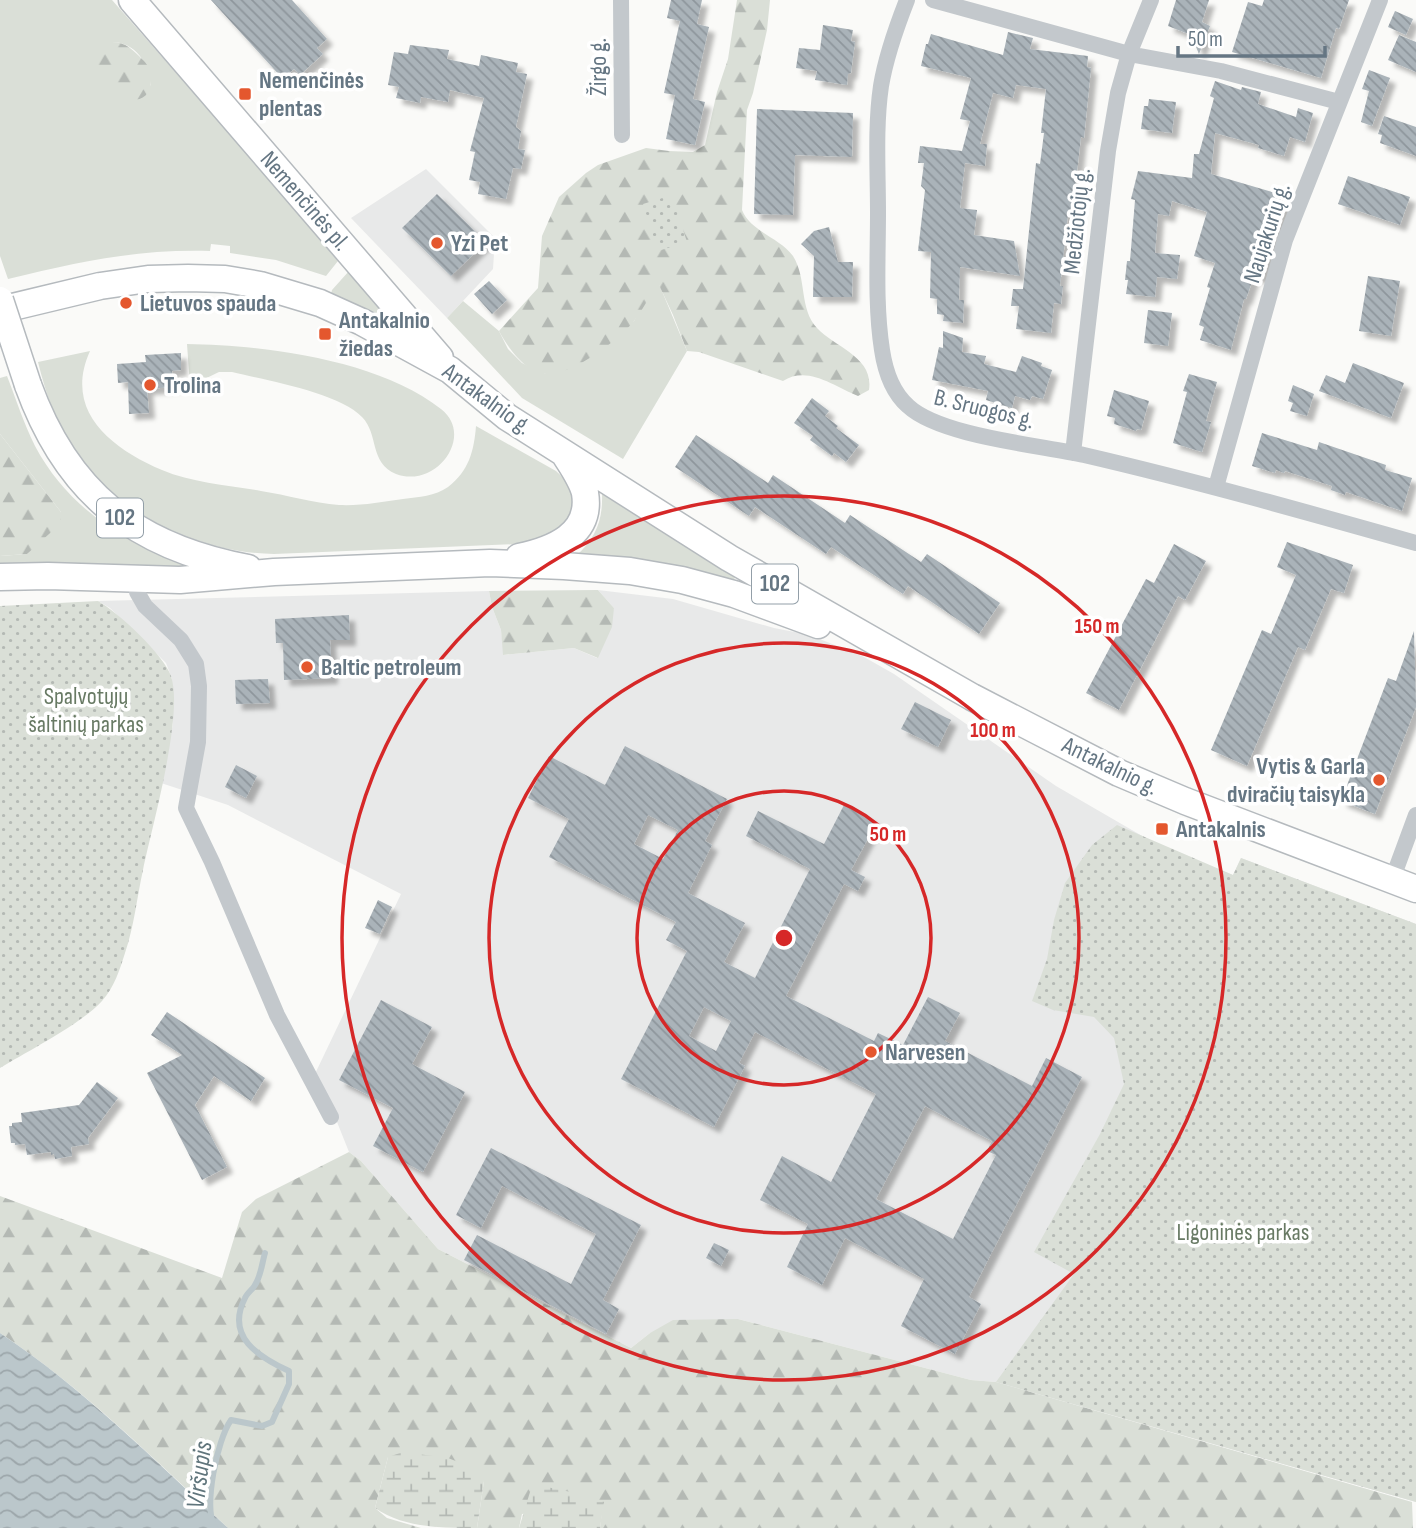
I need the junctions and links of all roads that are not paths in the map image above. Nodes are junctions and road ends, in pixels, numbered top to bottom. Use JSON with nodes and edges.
{"nodes":[{"id":1,"x":132,"y":0,"type":"edge"},
{"id":2,"x":621,"y":0,"type":"edge"},
{"id":3,"x":907,"y":0,"type":"edge"},
{"id":4,"x":933,"y":0,"type":"edge"},
{"id":5,"x":1151,"y":0,"type":"edge"},
{"id":6,"x":1380,"y":0,"type":"edge"},
{"id":7,"x":1129,"y":54,"type":"junction"},
{"id":8,"x":1339,"y":102,"type":"junction"},
{"id":9,"x":622,"y":135,"type":"dead end"},
{"id":10,"x":0,"y":300,"type":"edge"},
{"id":11,"x":0,"y":310,"type":"edge"},
{"id":12,"x":450,"y":370,"type":"junction"},
{"id":13,"x":564,"y":452,"type":"junction"},
{"id":14,"x":1073,"y":453,"type":"junction"},
{"id":15,"x":1216,"y":487,"type":"junction"},
{"id":16,"x":1416,"y":543,"type":"edge"},
{"id":17,"x":490,"y":563,"type":"junction"},
{"id":18,"x":274,"y":572,"type":"junction"},
{"id":19,"x":0,"y":577,"type":"edge"},
{"id":20,"x":135,"y":579,"type":"junction"},
{"id":21,"x":929,"y":673,"type":"junction"},
{"id":22,"x":1416,"y":815,"type":"edge"},
{"id":23,"x":1404,"y":885,"type":"edge"},
{"id":24,"x":331,"y":1117,"type":"dead end"}],
"edges":[{"from":1,"to":12,"type":"main road","name":"Nemenčinės pl."},
{"from":2,"to":9,"type":"street","name":"Žirgo g."},
{"from":3,"to":14,"type":"street","name":"B. Sruogos g."},
{"from":4,"to":7,"type":"street"},
{"from":5,"to":7,"type":"street","name":"Medžiotojų g."},
{"from":6,"to":8,"type":"street","name":"Naujakurių g."},
{"from":7,"to":8,"type":"street"},
{"from":7,"to":14,"type":"street","name":"Medžiotojų g."},
{"from":8,"to":15,"type":"street","name":"Naujakurių g."},
{"from":10,"to":18,"type":"main road","number":"102","bridge":true},
{"from":11,"to":12,"type":"main road","name":"Antakalnio g."},
{"from":12,"to":13,"type":"main road","name":"Antakalnio g.","number":"102"},
{"from":13,"to":17,"type":"main road"},
{"from":13,"to":21,"type":"main road","name":"Antakalnio g.","number":"102"},
{"from":14,"to":15,"type":"street","name":"B. Sruogos g."},
{"from":15,"to":16,"type":"street","name":"B. Sruogos g."},
{"from":17,"to":18,"type":"main road","name":"Antakalnio g.","number":"102"},
{"from":17,"to":21,"type":"main road","name":"Antakalnio g.","number":"102"},
{"from":18,"to":20,"type":"main road","name":"Antakalnio g."},
{"from":19,"to":20,"type":"main road","name":"Antakalnio g."},
{"from":20,"to":24,"type":"street"},
{"from":21,"to":23,"type":"main road","name":"Antakalnio g.","number":"102"},
{"from":22,"to":23,"type":"street"}]}
